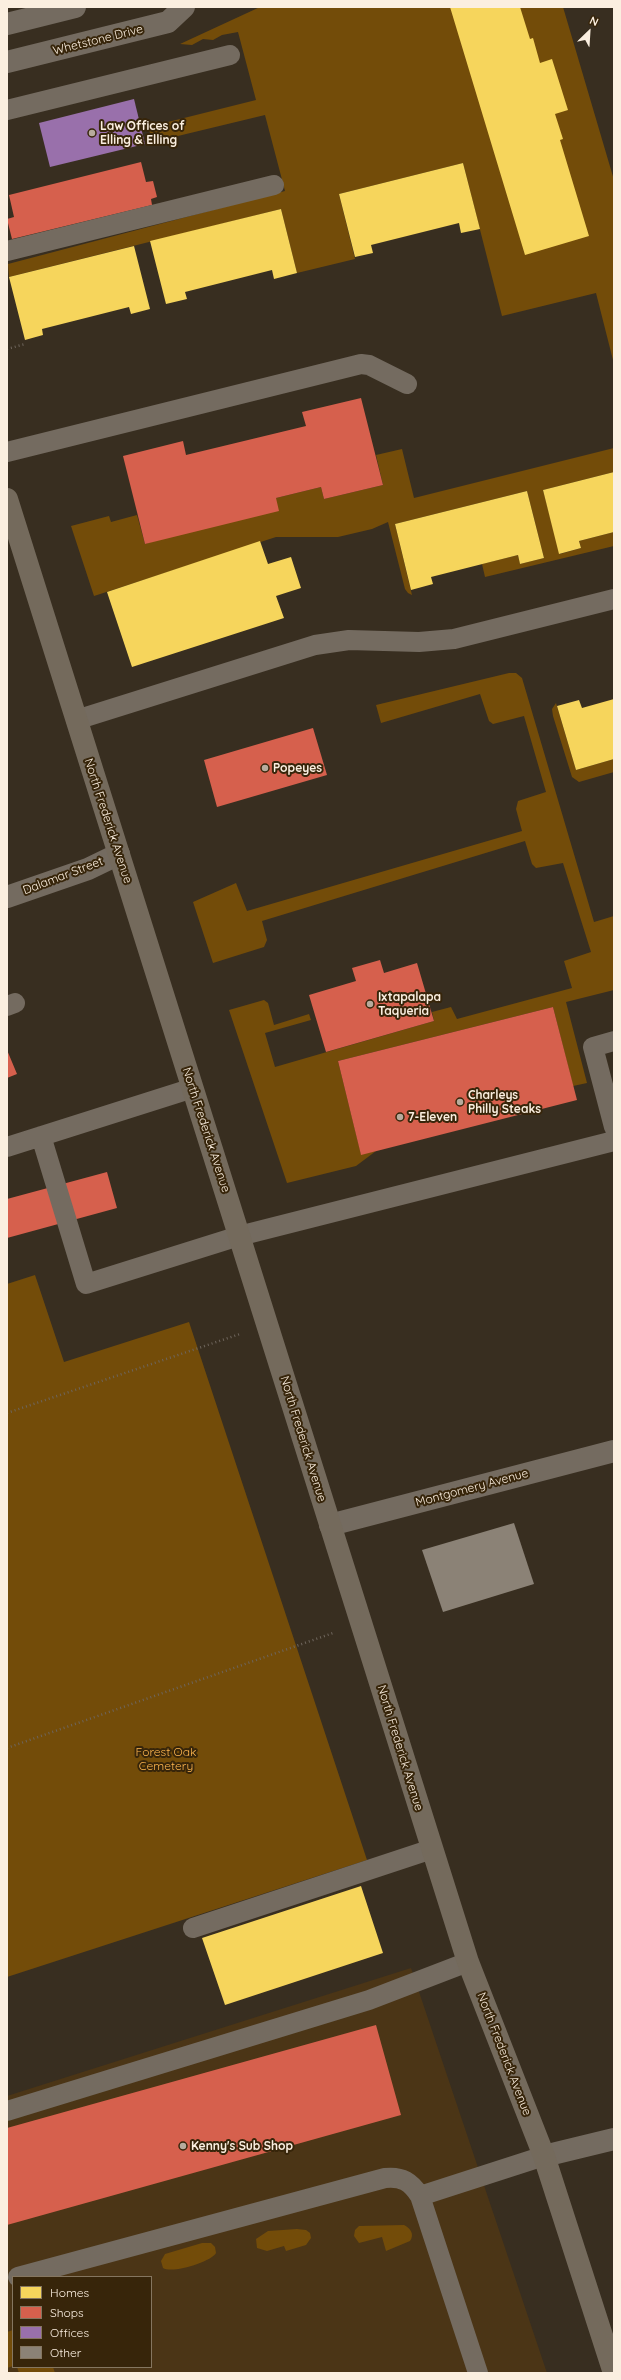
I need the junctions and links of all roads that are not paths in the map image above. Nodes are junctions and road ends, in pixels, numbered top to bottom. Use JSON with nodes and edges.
{"nodes":[{"id":1,"x":75,"y":7,"type":"edge"},
{"id":2,"x":184,"y":7,"type":"edge"},
{"id":3,"x":7,"y":24,"type":"edge"},
{"id":4,"x":230,"y":55,"type":"dead end"},
{"id":5,"x":7,"y":62,"type":"edge"},
{"id":6,"x":7,"y":110,"type":"edge"},
{"id":7,"x":274,"y":185,"type":"dead end"},
{"id":8,"x":7,"y":251,"type":"edge"},
{"id":9,"x":407,"y":384,"type":"dead end"},
{"id":10,"x":7,"y":452,"type":"edge"},
{"id":11,"x":7,"y":499,"type":"edge"},
{"id":12,"x":614,"y":599,"type":"edge"},
{"id":13,"x":76,"y":720,"type":"junction"},
{"id":14,"x":119,"y":854,"type":"junction"},
{"id":15,"x":7,"y":897,"type":"edge"},
{"id":16,"x":614,"y":1041,"type":"edge"},
{"id":17,"x":192,"y":1088,"type":"junction"},
{"id":18,"x":614,"y":1127,"type":"edge"},
{"id":19,"x":41,"y":1136,"type":"junction"},
{"id":20,"x":614,"y":1142,"type":"edge"},
{"id":21,"x":7,"y":1147,"type":"edge"},
{"id":22,"x":239,"y":1236,"type":"junction"},
{"id":23,"x":614,"y":1451,"type":"edge"},
{"id":24,"x":330,"y":1525,"type":"junction"},
{"id":25,"x":432,"y":1849,"type":"junction"},
{"id":26,"x":193,"y":1928,"type":"dead end"},
{"id":27,"x":468,"y":1962,"type":"junction"},
{"id":28,"x":7,"y":2111,"type":"edge"},
{"id":29,"x":614,"y":2139,"type":"edge"},
{"id":30,"x":544,"y":2156,"type":"junction"},
{"id":31,"x":420,"y":2196,"type":"junction"},
{"id":32,"x":22,"y":2276,"type":"edge"},
{"id":33,"x":478,"y":2373,"type":"edge"},
{"id":34,"x":614,"y":2373,"type":"edge"}],
"edges":[{"from":1,"to":3,"type":"street"},
{"from":2,"to":5,"type":"street","name":"Whetstone Drive"},
{"from":4,"to":6,"type":"lane"},
{"from":7,"to":8,"type":"lane"},
{"from":9,"to":10,"type":"lane"},
{"from":11,"to":13,"type":"main road","name":"North Frederick Avenue"},
{"from":12,"to":13,"type":"lane"},
{"from":13,"to":14,"type":"main road","name":"North Frederick Avenue"},
{"from":14,"to":15,"type":"street","name":"Dalamar Street"},
{"from":14,"to":17,"type":"main road","name":"North Frederick Avenue"},
{"from":16,"to":18,"type":"lane"},
{"from":17,"to":19,"type":"lane"},
{"from":17,"to":22,"type":"main road","name":"North Frederick Avenue"},
{"from":19,"to":21,"type":"lane"},
{"from":19,"to":22,"type":"lane"},
{"from":20,"to":22,"type":"lane"},
{"from":22,"to":24,"type":"main road","name":"North Frederick Avenue"},
{"from":23,"to":24,"type":"street","name":"Montgomery Avenue"},
{"from":24,"to":25,"type":"main road","name":"North Frederick Avenue"},
{"from":25,"to":26,"type":"lane"},
{"from":25,"to":27,"type":"main road","name":"North Frederick Avenue"},
{"from":27,"to":28,"type":"lane"},
{"from":27,"to":30,"type":"main road","name":"North Frederick Avenue"},
{"from":29,"to":30,"type":"street"},
{"from":30,"to":31,"type":"lane"},
{"from":30,"to":34,"type":"main road","name":"North Frederick Avenue"},
{"from":31,"to":32,"type":"lane"},
{"from":31,"to":33,"type":"lane"}]}
